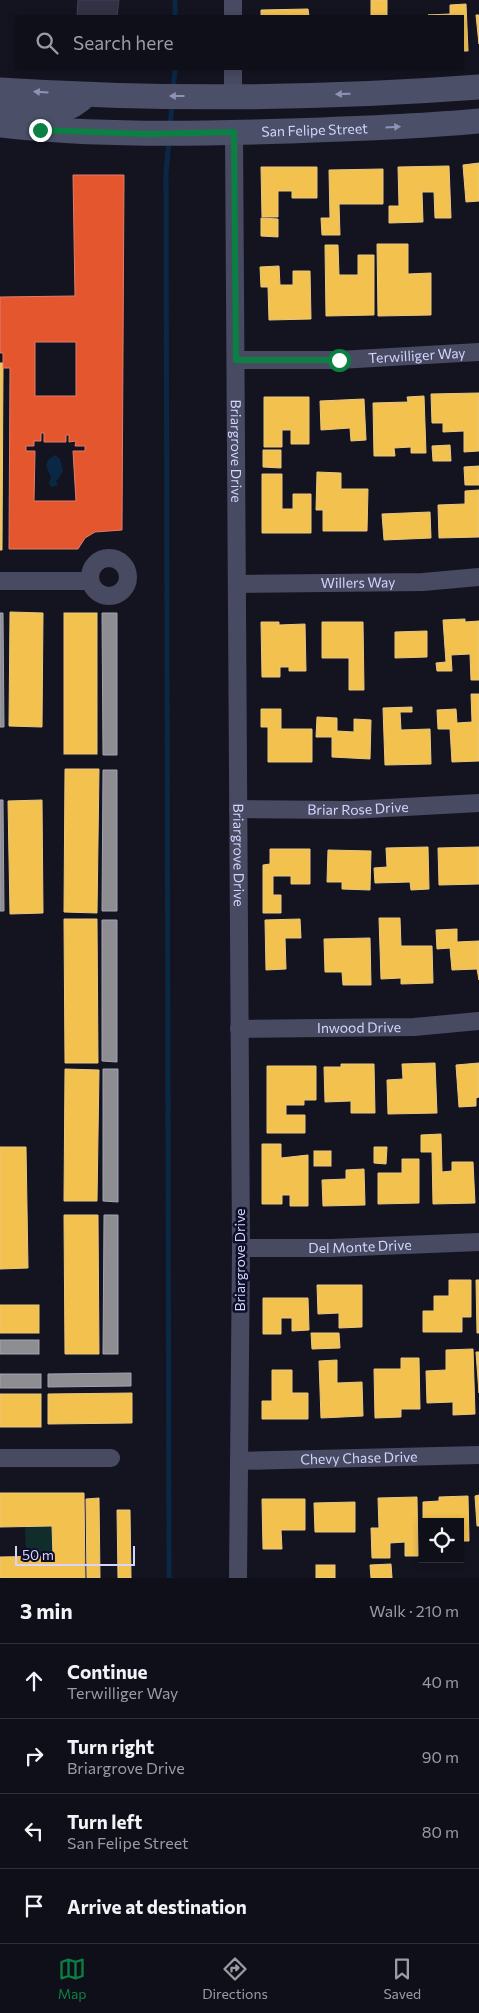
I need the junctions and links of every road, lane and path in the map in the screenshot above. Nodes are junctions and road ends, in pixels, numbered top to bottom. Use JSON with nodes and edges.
{"nodes":[{"id":1,"x":233,"y":0,"type":"edge"},
{"id":2,"x":233,"y":15,"type":"edge"},
{"id":3,"x":233,"y":70,"type":"edge"},
{"id":4,"x":479,"y":87,"type":"edge"},
{"id":5,"x":0,"y":90,"type":"edge"},
{"id":6,"x":86,"y":95,"type":"junction"},
{"id":7,"x":222,"y":96,"type":"junction"},
{"id":8,"x":0,"y":113,"type":"edge"},
{"id":9,"x":479,"y":121,"type":"edge"},
{"id":10,"x":0,"y":125,"type":"edge"},
{"id":11,"x":234,"y":132,"type":"junction"},
{"id":12,"x":479,"y":352,"type":"edge"},
{"id":13,"x":236,"y":360,"type":"junction"},
{"id":14,"x":479,"y":577,"type":"edge"},
{"id":15,"x":0,"y":581,"type":"edge"},
{"id":16,"x":89,"y":581,"type":"dead end"},
{"id":17,"x":237,"y":584,"type":"junction"},
{"id":18,"x":479,"y":802,"type":"edge"},
{"id":19,"x":238,"y":809,"type":"junction"},
{"id":20,"x":479,"y":1021,"type":"edge"},
{"id":21,"x":239,"y":1029,"type":"junction"},
{"id":22,"x":479,"y":1242,"type":"edge"},
{"id":23,"x":241,"y":1248,"type":"junction"},
{"id":24,"x":479,"y":1455,"type":"edge"},
{"id":25,"x":0,"y":1458,"type":"edge"},
{"id":26,"x":111,"y":1458,"type":"dead end"},
{"id":27,"x":239,"y":1461,"type":"junction"},
{"id":28,"x":238,"y":1578,"type":"edge"}],
"edges":[{"from":1,"to":2,"type":"street"},
{"from":3,"to":7,"type":"street"},
{"from":4,"to":7,"type":"main road","one_way":true},
{"from":6,"to":5,"type":"main road","one_way":true},
{"from":7,"to":6,"type":"main road","one_way":true},
{"from":6,"to":8,"type":"main road"},
{"from":11,"to":9,"type":"main road","name":"San Felipe Street","one_way":true},
{"from":10,"to":11,"type":"main road","name":"San Felipe Street"},
{"from":11,"to":13,"type":"street","name":"Briargrove Drive"},
{"from":12,"to":13,"type":"street","name":"Terwilliger Way"},
{"from":13,"to":17,"type":"street","name":"Briargrove Drive"},
{"from":14,"to":17,"type":"street","name":"Willers Way"},
{"from":15,"to":16,"type":"street"},
{"from":17,"to":19,"type":"street","name":"Briargrove Drive"},
{"from":18,"to":19,"type":"street","name":"Briar Rose Drive"},
{"from":19,"to":21,"type":"street","name":"Briargrove Drive"},
{"from":20,"to":21,"type":"street","name":"Inwood Drive"},
{"from":21,"to":23,"type":"street","name":"Briargrove Drive"},
{"from":22,"to":23,"type":"street","name":"Del Monte Drive"},
{"from":23,"to":27,"type":"street","name":"Briargrove Drive"},
{"from":24,"to":27,"type":"street","name":"Chevy Chase Drive"},
{"from":25,"to":26,"type":"street"},
{"from":27,"to":28,"type":"street","name":"Briargrove Drive"}]}
